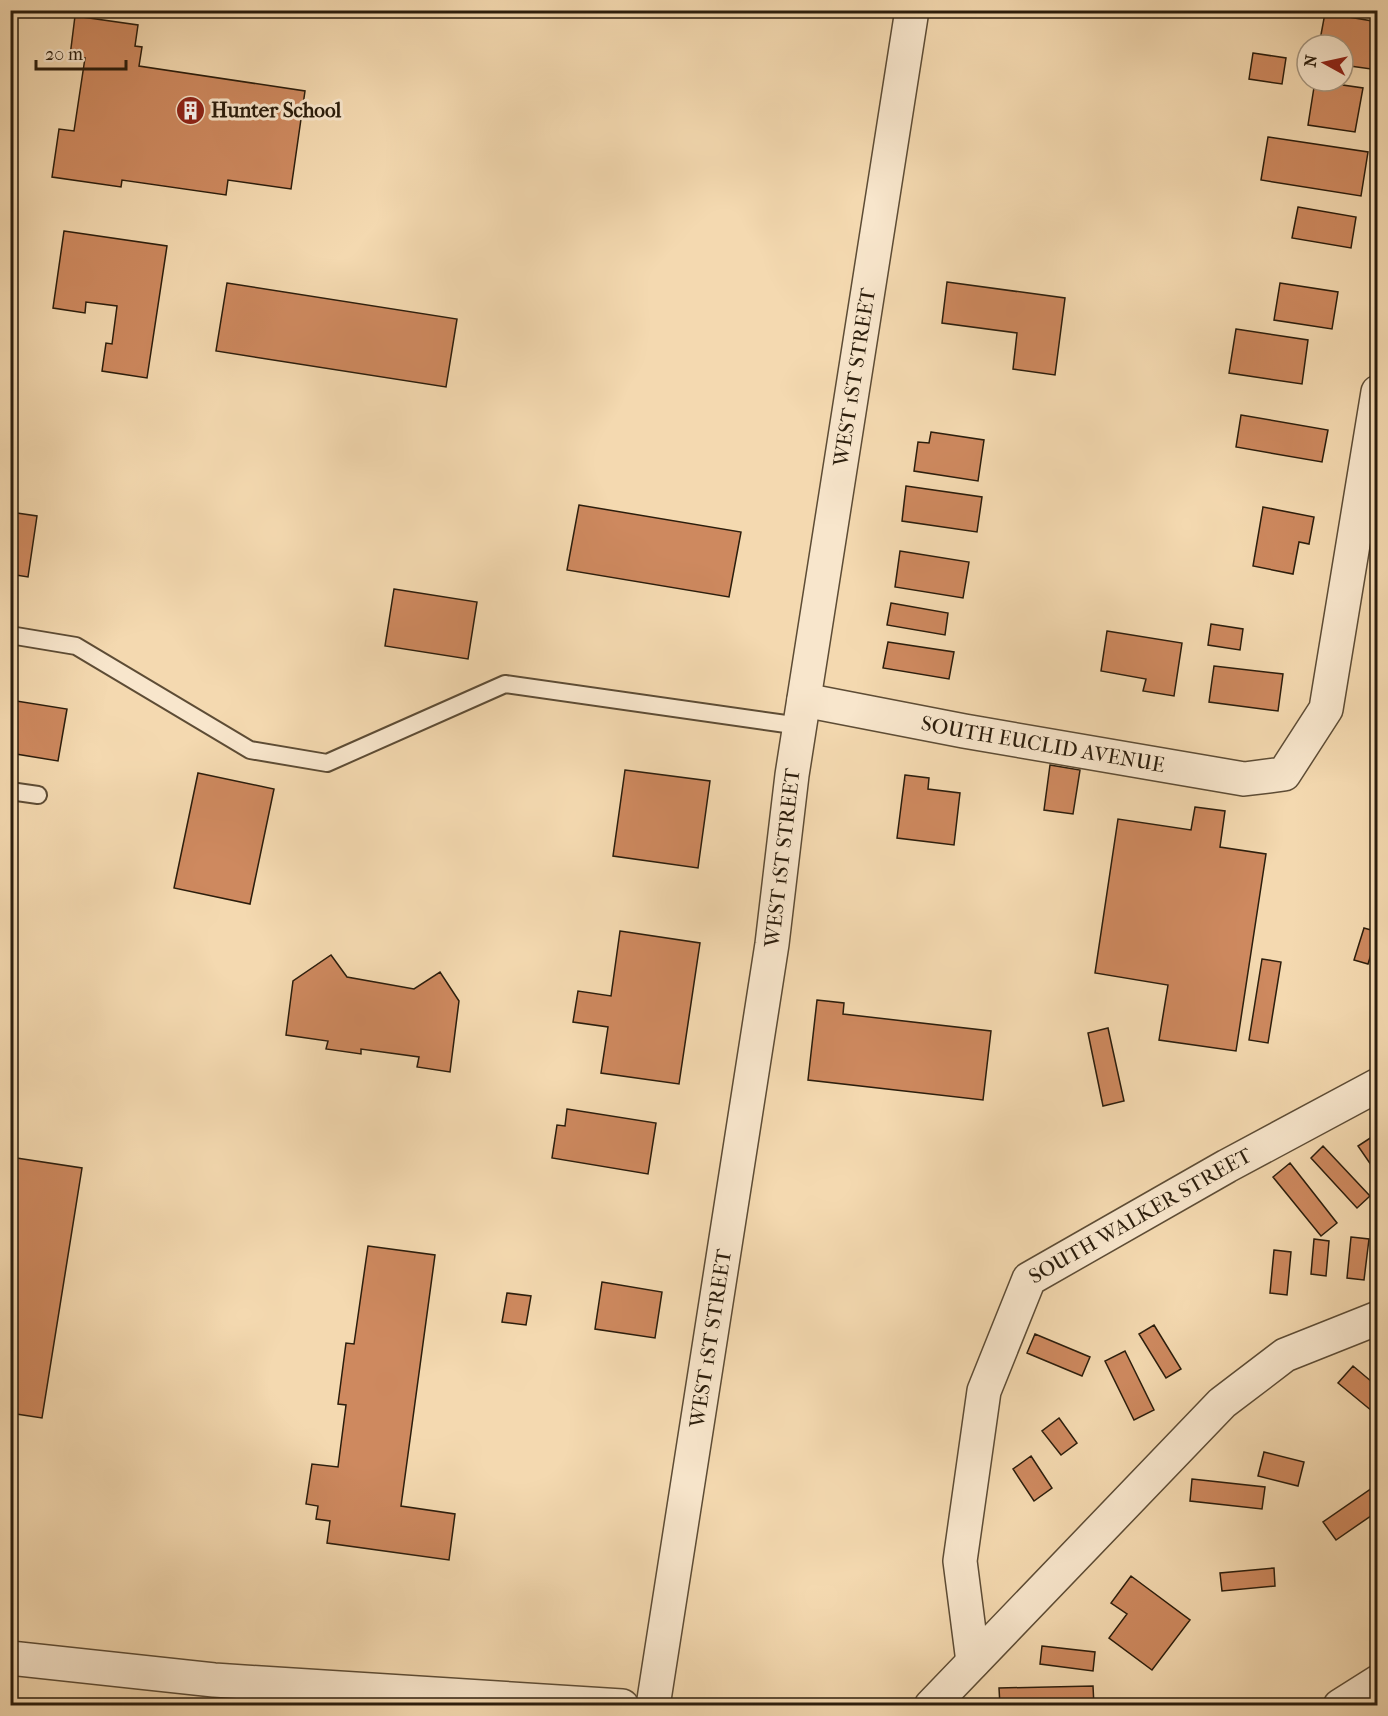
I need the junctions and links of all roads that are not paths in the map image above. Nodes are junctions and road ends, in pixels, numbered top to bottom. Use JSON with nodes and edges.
{"nodes":[{"id":1,"x":912,"y":10,"type":"edge"},
{"id":2,"x":1377,"y":392,"type":"edge"},
{"id":3,"x":10,"y":635,"type":"edge"},
{"id":4,"x":802,"y":713,"type":"junction"},
{"id":5,"x":10,"y":792,"type":"edge"},
{"id":6,"x":38,"y":795,"type":"dead end"},
{"id":7,"x":1377,"y":1085,"type":"edge"},
{"id":8,"x":1377,"y":1318,"type":"edge"},
{"id":9,"x":10,"y":1658,"type":"edge"},
{"id":10,"x":973,"y":1662,"type":"junction"},
{"id":11,"x":1377,"y":1682,"type":"edge"},
{"id":12,"x":253,"y":1694,"type":"edge"},
{"id":13,"x":622,"y":1706,"type":"edge"},
{"id":14,"x":653,"y":1706,"type":"edge"},
{"id":15,"x":931,"y":1706,"type":"edge"},
{"id":16,"x":1340,"y":1706,"type":"edge"}],
"edges":[{"from":1,"to":4,"type":"street","name":"WEST 1ST STREET"},
{"from":2,"to":4,"type":"street","name":"SOUTH EUCLID AVENUE"},
{"from":3,"to":4,"type":"lane"},
{"from":4,"to":14,"type":"street","name":"WEST 1ST STREET"},
{"from":5,"to":6,"type":"lane"},
{"from":7,"to":10,"type":"street","name":"SOUTH WALKER STREET"},
{"from":8,"to":10,"type":"street"},
{"from":9,"to":12,"type":"street"},
{"from":10,"to":15,"type":"street"},
{"from":11,"to":16,"type":"street"},
{"from":12,"to":13,"type":"street"}]}
